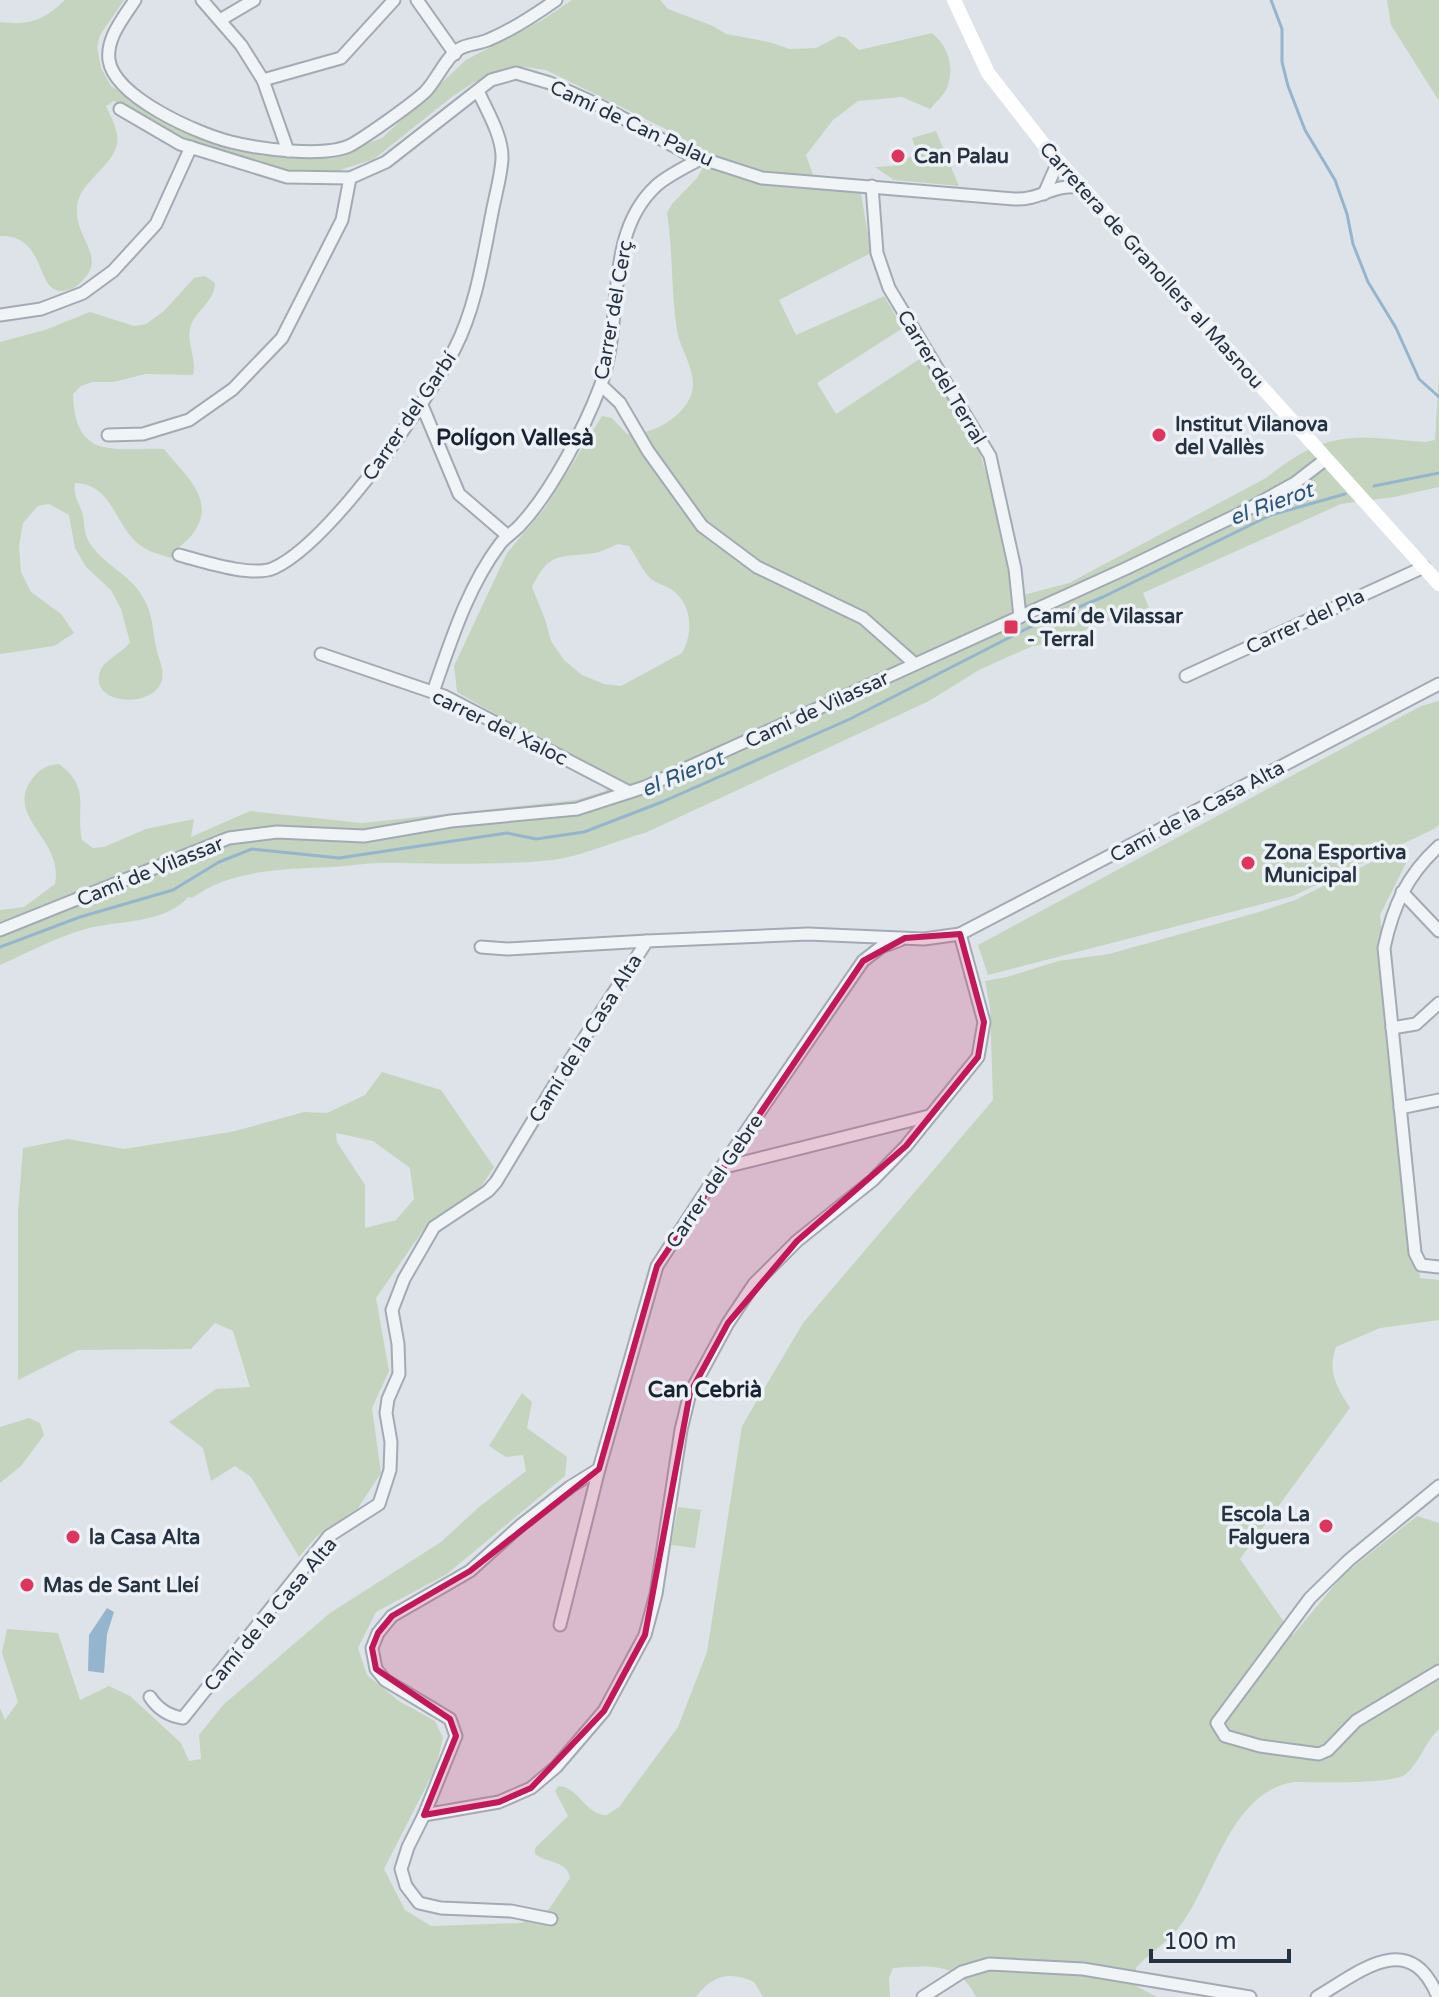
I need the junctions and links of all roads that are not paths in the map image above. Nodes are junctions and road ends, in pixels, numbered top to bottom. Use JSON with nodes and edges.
{"nodes":[{"id":1,"x":135,"y":0,"type":"edge"},
{"id":2,"x":202,"y":0,"type":"edge"},
{"id":3,"x":254,"y":0,"type":"edge"},
{"id":4,"x":394,"y":0,"type":"edge"},
{"id":5,"x":417,"y":0,"type":"edge"},
{"id":6,"x":556,"y":0,"type":"edge"},
{"id":7,"x":953,"y":1,"type":"edge"},
{"id":8,"x":220,"y":20,"type":"junction"},
{"id":9,"x":455,"y":54,"type":"junction"},
{"id":10,"x":263,"y":80,"type":"junction"},
{"id":11,"x":478,"y":91,"type":"junction"},
{"id":12,"x":120,"y":109,"type":"dead end"},
{"id":13,"x":191,"y":147,"type":"junction"},
{"id":14,"x":288,"y":151,"type":"junction"},
{"id":15,"x":702,"y":158,"type":"junction"},
{"id":16,"x":1058,"y":162,"type":"junction"},
{"id":17,"x":350,"y":178,"type":"junction"},
{"id":18,"x":872,"y":186,"type":"junction"},
{"id":19,"x":1081,"y":187,"type":"junction"},
{"id":20,"x":1043,"y":194,"type":"junction"},
{"id":21,"x":0,"y":315,"type":"edge"},
{"id":22,"x":601,"y":385,"type":"junction"},
{"id":23,"x":421,"y":403,"type":"junction"},
{"id":24,"x":108,"y":435,"type":"dead end"},
{"id":25,"x":1326,"y":459,"type":"junction"},
{"id":26,"x":508,"y":536,"type":"junction"},
{"id":27,"x":179,"y":555,"type":"dead end"},
{"id":28,"x":1424,"y":567,"type":"junction"},
{"id":29,"x":1439,"y":584,"type":"edge"},
{"id":30,"x":1020,"y":617,"type":"junction"},
{"id":31,"x":321,"y":654,"type":"dead end"},
{"id":32,"x":915,"y":664,"type":"junction"},
{"id":33,"x":1186,"y":676,"type":"dead end"},
{"id":34,"x":1439,"y":684,"type":"edge"},
{"id":35,"x":433,"y":692,"type":"junction"},
{"id":36,"x":629,"y":792,"type":"junction"},
{"id":37,"x":1439,"y":846,"type":"edge"},
{"id":38,"x":1402,"y":892,"type":"junction"},
{"id":39,"x":0,"y":930,"type":"edge"},
{"id":40,"x":1439,"y":931,"type":"edge"},
{"id":41,"x":960,"y":934,"type":"junction"},
{"id":42,"x":905,"y":938,"type":"junction"},
{"id":43,"x":647,"y":941,"type":"junction"},
{"id":44,"x":481,"y":947,"type":"dead end"},
{"id":45,"x":1439,"y":1003,"type":"edge"},
{"id":46,"x":1392,"y":1028,"type":"junction"},
{"id":47,"x":1439,"y":1100,"type":"edge"},
{"id":48,"x":1400,"y":1108,"type":"junction"},
{"id":49,"x":930,"y":1116,"type":"junction"},
{"id":50,"x":721,"y":1168,"type":"junction"},
{"id":51,"x":1439,"y":1267,"type":"edge"},
{"id":52,"x":599,"y":1469,"type":"junction"},
{"id":53,"x":1439,"y":1486,"type":"edge"},
{"id":54,"x":560,"y":1625,"type":"dead end"},
{"id":55,"x":1439,"y":1671,"type":"edge"},
{"id":56,"x":150,"y":1697,"type":"dead end"},
{"id":57,"x":424,"y":1815,"type":"junction"},
{"id":58,"x":551,"y":1919,"type":"dead end"},
{"id":59,"x":923,"y":1997,"type":"edge"},
{"id":60,"x":1250,"y":1997,"type":"edge"},
{"id":61,"x":1317,"y":1997,"type":"edge"},
{"id":62,"x":1438,"y":1997,"type":"edge"}],
"edges":[{"from":1,"to":14,"type":"street"},
{"from":2,"to":8,"type":"street"},
{"from":3,"to":8,"type":"street"},
{"from":4,"to":10,"type":"street"},
{"from":5,"to":9,"type":"street"},
{"from":6,"to":9,"type":"street"},
{"from":7,"to":16,"type":"main road","name":"Carretera de Granollers al Masnou"},
{"from":8,"to":10,"type":"street"},
{"from":9,"to":14,"type":"street"},
{"from":10,"to":14,"type":"street"},
{"from":11,"to":15,"type":"street","name":"Camí de Can Palau"},
{"from":11,"to":17,"type":"street","name":"Camí de Can Palau"},
{"from":11,"to":23,"type":"street","name":"Carrer del Garbí"},
{"from":12,"to":13,"type":"street","name":"Camí de Can Palau"},
{"from":13,"to":17,"type":"street","name":"Camí de Can Palau"},
{"from":13,"to":21,"type":"street"},
{"from":15,"to":18,"type":"street","name":"Camí de Can Palau"},
{"from":15,"to":22,"type":"street","name":"Carrer del Cerç"},
{"from":16,"to":19,"type":"main road","name":"Carretera de Granollers al Masnou"},
{"from":16,"to":20,"type":"street"},
{"from":17,"to":24,"type":"street"},
{"from":18,"to":20,"type":"street","name":"Camí de Can Palau"},
{"from":18,"to":30,"type":"street","name":"Carrer del Terral"},
{"from":19,"to":20,"type":"street","name":"Camí de Can Palau"},
{"from":19,"to":25,"type":"main road","name":"Carretera de Granollers al Masnou"},
{"from":22,"to":26,"type":"street","name":"Carrer del Cerç"},
{"from":22,"to":32,"type":"street"},
{"from":23,"to":26,"type":"street"},
{"from":23,"to":27,"type":"street","name":"Carrer del Garbí"},
{"from":25,"to":28,"type":"main road","name":"Carretera de Granollers al Masnou"},
{"from":25,"to":30,"type":"street","name":"Camí de Vilassar"},
{"from":26,"to":35,"type":"street","name":"Carrer del Cerç"},
{"from":28,"to":29,"type":"main road","name":"Carretera de Granollers al Masnou"},
{"from":28,"to":33,"type":"street","name":"Carrer del Pla"},
{"from":30,"to":32,"type":"street","name":"Camí de Vilassar"},
{"from":31,"to":35,"type":"street","name":"carrer del Xaloc"},
{"from":32,"to":36,"type":"street","name":"Camí de Vilassar"},
{"from":34,"to":41,"type":"street","name":"Camí de la Casa Alta"},
{"from":35,"to":36,"type":"street","name":"carrer del Xaloc"},
{"from":36,"to":39,"type":"street","name":"Camí de Vilassar"},
{"from":37,"to":38,"type":"street"},
{"from":38,"to":40,"type":"street"},
{"from":38,"to":46,"type":"street"},
{"from":41,"to":42,"type":"street","name":"Camí de la Casa Alta"},
{"from":41,"to":49,"type":"street"},
{"from":42,"to":43,"type":"street","name":"Camí de la Casa Alta"},
{"from":42,"to":50,"type":"street","name":"Carrer del Gebre"},
{"from":43,"to":44,"type":"street"},
{"from":43,"to":56,"type":"street","name":"Camí de la Casa Alta"},
{"from":45,"to":46,"type":"street"},
{"from":46,"to":48,"type":"street"},
{"from":47,"to":48,"type":"street"},
{"from":48,"to":51,"type":"street"},
{"from":49,"to":50,"type":"street"},
{"from":49,"to":57,"type":"street"},
{"from":50,"to":52,"type":"street","name":"Carrer del Gebre"},
{"from":52,"to":54,"type":"street","name":"Carrer del Gebre"},
{"from":52,"to":57,"type":"street"},
{"from":53,"to":55,"type":"street"},
{"from":57,"to":58,"type":"street"},
{"from":59,"to":60,"type":"street"},
{"from":61,"to":62,"type":"street"}]}
